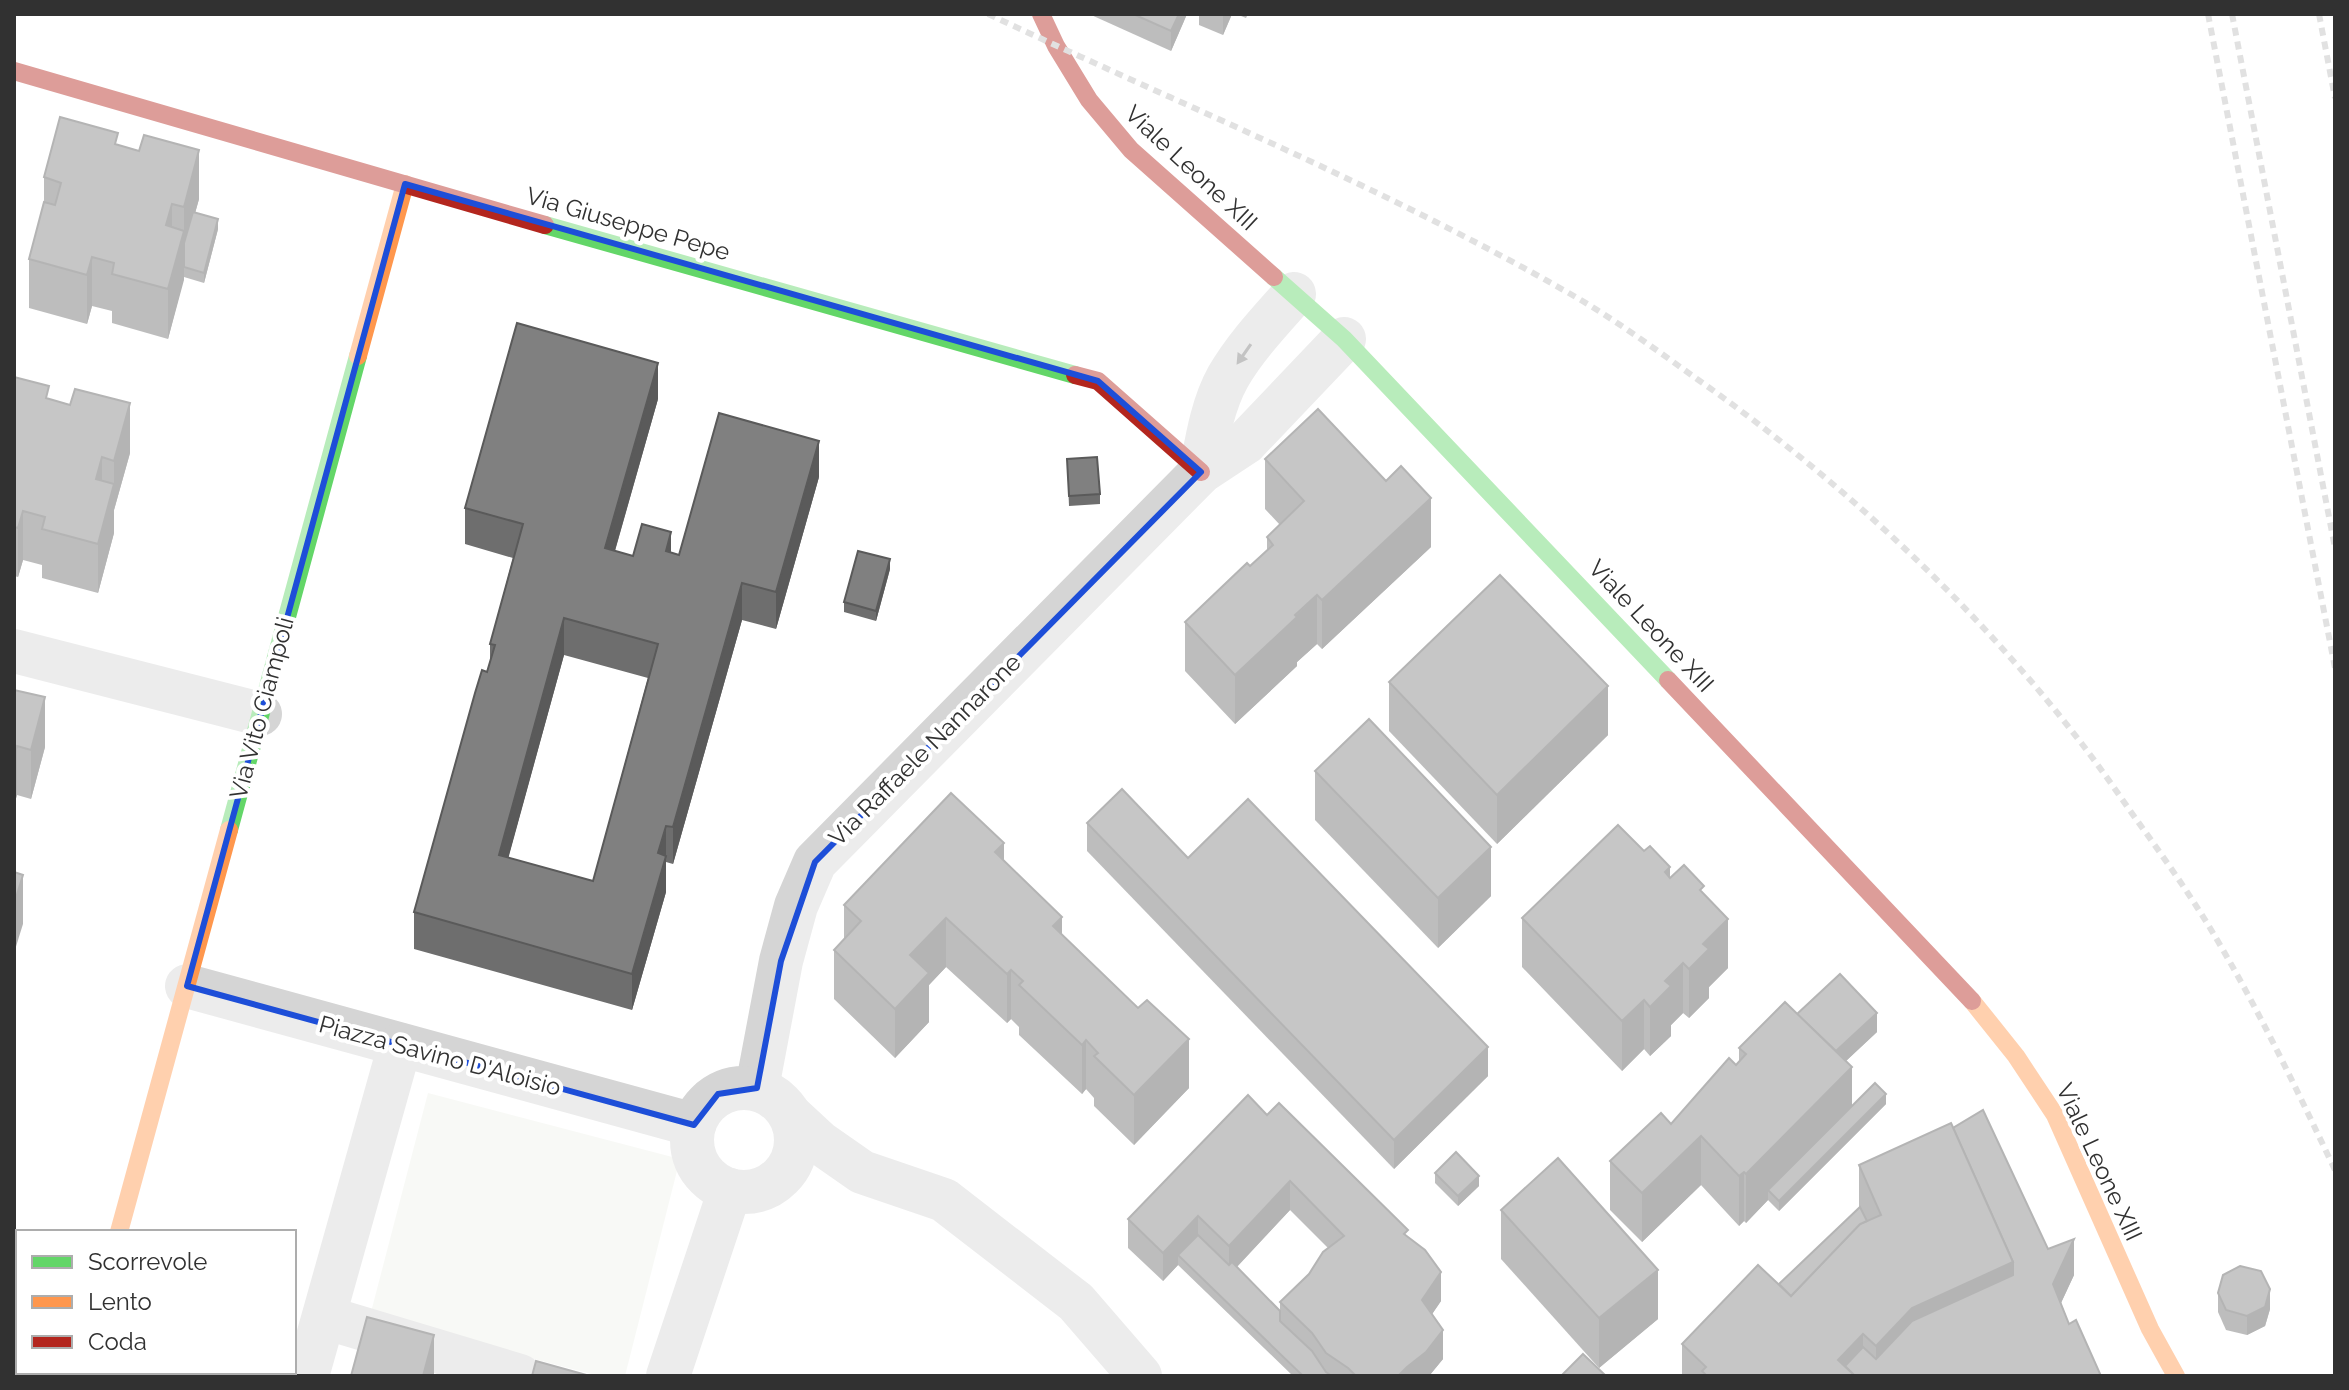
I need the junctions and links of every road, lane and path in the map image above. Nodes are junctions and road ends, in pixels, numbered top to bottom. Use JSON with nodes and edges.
{"nodes":[{"id":1,"x":1041,"y":14,"type":"edge"},
{"id":2,"x":14,"y":71,"type":"edge"},
{"id":3,"x":405,"y":184,"type":"junction"},
{"id":4,"x":1294,"y":294,"type":"junction"},
{"id":5,"x":1344,"y":339,"type":"junction"},
{"id":6,"x":1201,"y":472,"type":"junction"},
{"id":7,"x":14,"y":651,"type":"edge"},
{"id":8,"x":260,"y":714,"type":"junction"},
{"id":9,"x":187,"y":986,"type":"junction"},
{"id":10,"x":400,"y":1045,"type":"junction"},
{"id":11,"x":757,"y":1088,"type":"junction"},
{"id":12,"x":792,"y":1117,"type":"junction"},
{"id":13,"x":694,"y":1125,"type":"junction"},
{"id":14,"x":862,"y":1172,"type":"junction"},
{"id":15,"x":772,"y":1184,"type":"junction"},
{"id":16,"x":730,"y":1190,"type":"junction"},
{"id":17,"x":120,"y":1230,"type":"edge"},
{"id":18,"x":324,"y":1317,"type":"junction"},
{"id":19,"x":2150,"y":1329,"type":"junction"},
{"id":20,"x":307,"y":1376,"type":"edge"},
{"id":21,"x":520,"y":1376,"type":"edge"},
{"id":22,"x":668,"y":1376,"type":"edge"},
{"id":23,"x":1140,"y":1376,"type":"edge"},
{"id":24,"x":2163,"y":1376,"type":"edge"},
{"id":25,"x":2176,"y":1376,"type":"edge"}],
"edges":[{"from":1,"to":4,"type":"street","name":"Viale Leone XIII"},
{"from":2,"to":3,"type":"street","name":"Via Giuseppe Pepe"},
{"from":3,"to":6,"type":"street","name":"Via Giuseppe Pepe"},
{"from":3,"to":8,"type":"street","name":"Via Vito Ciampoli"},
{"from":4,"to":5,"type":"street","name":"Viale Leone XIII"},
{"from":4,"to":6,"type":"street","one_way":true},
{"from":5,"to":6,"type":"street","name":"Via Raffaele Nannarone"},
{"from":5,"to":19,"type":"street","name":"Viale Leone XIII"},
{"from":6,"to":11,"type":"street","name":"Via Raffaele Nannarone"},
{"from":7,"to":8,"type":"street"},
{"from":8,"to":9,"type":"street","name":"Via Vito Ciampoli"},
{"from":9,"to":10,"type":"street","name":"Piazza Savino D'Aloisio"},
{"from":9,"to":17,"type":"street","name":"Via Vito Ciampoli"},
{"from":10,"to":13,"type":"street","name":"Piazza Savino D'Aloisio"},
{"from":10,"to":18,"type":"street"},
{"from":11,"to":12,"type":"street"},
{"from":11,"to":13,"type":"street"},
{"from":12,"to":14,"type":"street"},
{"from":12,"to":15,"type":"street"},
{"from":13,"to":16,"type":"street"},
{"from":14,"to":15,"type":"street"},
{"from":14,"to":23,"type":"street"},
{"from":15,"to":16,"type":"street"},
{"from":16,"to":22,"type":"street"},
{"from":18,"to":20,"type":"street"},
{"from":18,"to":21,"type":"street"},
{"from":19,"to":24,"type":"street","name":"Viale Leone XIII"},
{"from":19,"to":25,"type":"street","name":"Viale Leone XIII"}]}
